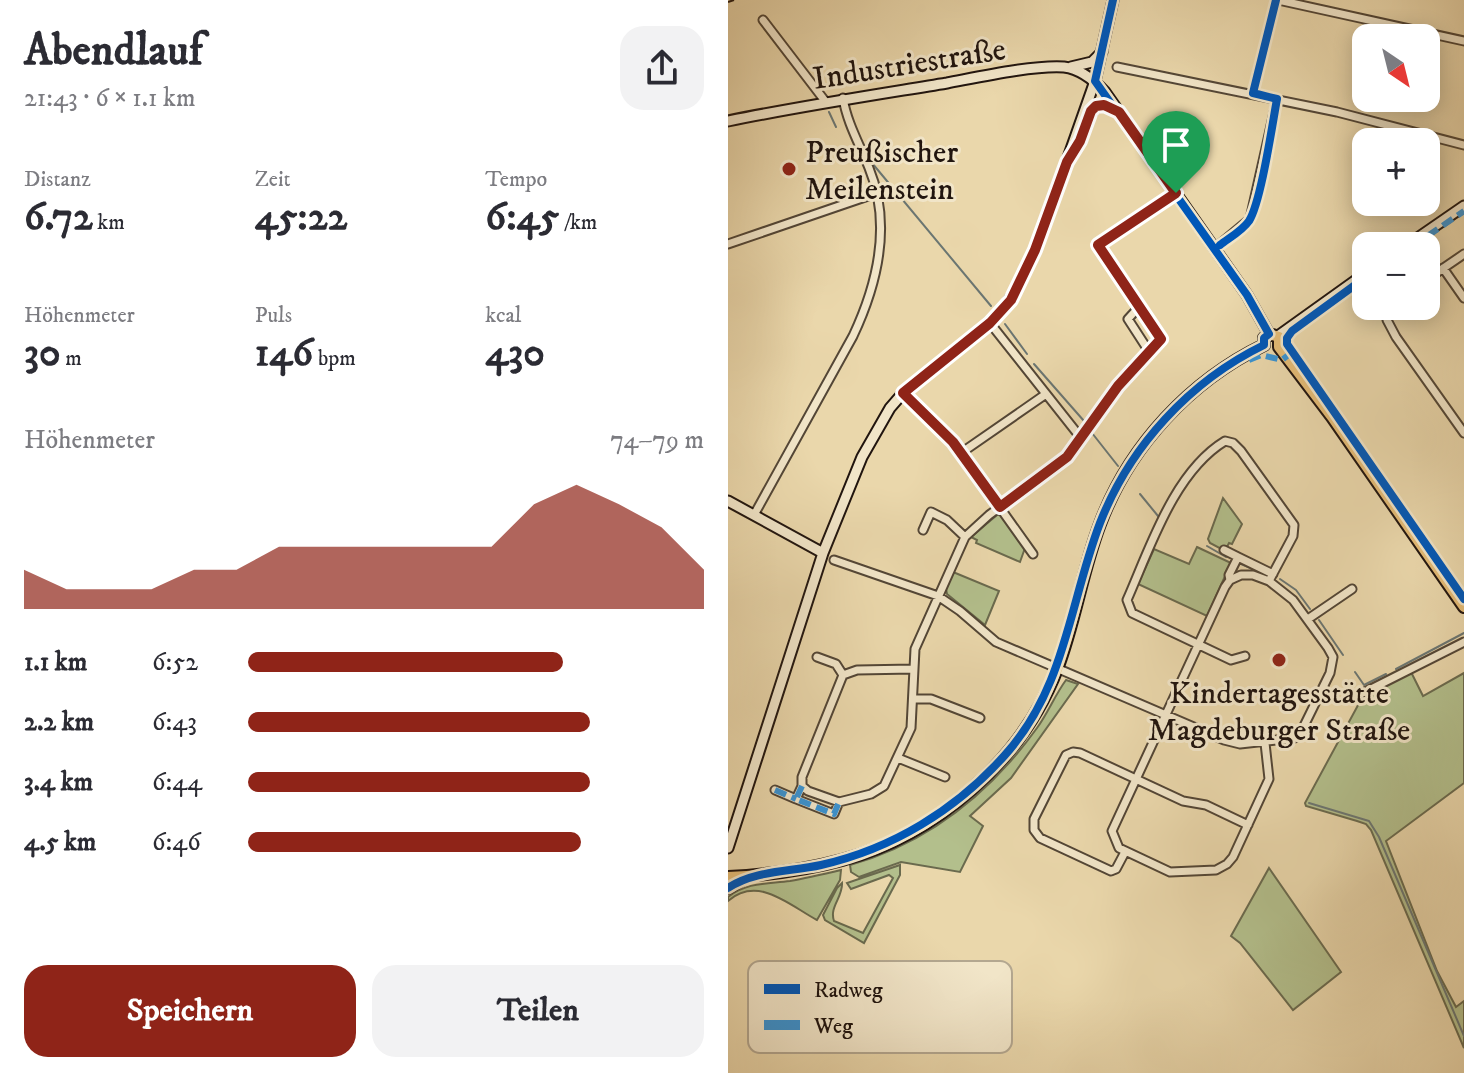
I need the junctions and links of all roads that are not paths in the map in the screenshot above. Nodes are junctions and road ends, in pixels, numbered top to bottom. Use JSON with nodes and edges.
{"nodes":[{"id":1,"x":1113,"y":0,"type":"edge"},
{"id":2,"x":1277,"y":0,"type":"edge"},
{"id":3,"x":763,"y":20,"type":"dead end"},
{"id":4,"x":1464,"y":41,"type":"edge"},
{"id":5,"x":1102,"y":52,"type":"junction"},
{"id":6,"x":1063,"y":67,"type":"junction"},
{"id":7,"x":1117,"y":67,"type":"dead end"},
{"id":8,"x":1095,"y":81,"type":"junction"},
{"id":9,"x":1253,"y":93,"type":"junction"},
{"id":10,"x":843,"y":98,"type":"junction"},
{"id":11,"x":1277,"y":99,"type":"junction"},
{"id":12,"x":825,"y":101,"type":"junction"},
{"id":13,"x":1119,"y":112,"type":"junction"},
{"id":14,"x":728,"y":121,"type":"edge"},
{"id":15,"x":1464,"y":145,"type":"edge"},
{"id":16,"x":1067,"y":162,"type":"junction"},
{"id":17,"x":877,"y":193,"type":"junction"},
{"id":18,"x":1176,"y":193,"type":"junction"},
{"id":19,"x":1464,"y":206,"type":"edge"},
{"id":20,"x":1426,"y":232,"type":"edge"},
{"id":21,"x":728,"y":244,"type":"edge"},
{"id":22,"x":1214,"y":249,"type":"junction"},
{"id":23,"x":1464,"y":254,"type":"edge"},
{"id":24,"x":1443,"y":268,"type":"junction"},
{"id":25,"x":1440,"y":270,"type":"edge"},
{"id":26,"x":1352,"y":283,"type":"edge"},
{"id":27,"x":1464,"y":298,"type":"edge"},
{"id":28,"x":1139,"y":307,"type":"junction"},
{"id":29,"x":1387,"y":320,"type":"edge"},
{"id":30,"x":990,"y":323,"type":"junction"},
{"id":31,"x":1272,"y":340,"type":"junction"},
{"id":32,"x":1150,"y":353,"type":"junction"},
{"id":33,"x":903,"y":393,"type":"junction"},
{"id":34,"x":1046,"y":394,"type":"junction"},
{"id":35,"x":1461,"y":422,"type":"edge"},
{"id":36,"x":1464,"y":433,"type":"edge"},
{"id":37,"x":1081,"y":438,"type":"junction"},
{"id":38,"x":961,"y":453,"type":"junction"},
{"id":39,"x":728,"y":501,"type":"edge"},
{"id":40,"x":1000,"y":507,"type":"junction"},
{"id":41,"x":754,"y":515,"type":"junction"},
{"id":42,"x":923,"y":530,"type":"dead end"},
{"id":43,"x":965,"y":537,"type":"junction"},
{"id":44,"x":1224,"y":550,"type":"dead end"},
{"id":45,"x":823,"y":553,"type":"junction"},
{"id":46,"x":1033,"y":554,"type":"dead end"},
{"id":47,"x":1238,"y":557,"type":"junction"},
{"id":48,"x":834,"y":560,"type":"dead end"},
{"id":49,"x":1271,"y":577,"type":"junction"},
{"id":50,"x":1230,"y":580,"type":"junction"},
{"id":51,"x":1352,"y":589,"type":"dead end"},
{"id":52,"x":938,"y":596,"type":"junction"},
{"id":53,"x":1464,"y":607,"type":"edge"},
{"id":54,"x":1308,"y":619,"type":"junction"},
{"id":55,"x":1464,"y":642,"type":"edge"},
{"id":56,"x":1198,"y":644,"type":"junction"},
{"id":57,"x":1245,"y":656,"type":"dead end"},
{"id":58,"x":817,"y":657,"type":"dead end"},
{"id":59,"x":913,"y":669,"type":"junction"},
{"id":60,"x":1057,"y":670,"type":"junction"},
{"id":61,"x":843,"y":675,"type":"junction"},
{"id":62,"x":1363,"y":693,"type":"dead end"},
{"id":63,"x":913,"y":699,"type":"junction"},
{"id":64,"x":1166,"y":714,"type":"junction"},
{"id":65,"x":980,"y":718,"type":"dead end"},
{"id":66,"x":1265,"y":743,"type":"junction"},
{"id":67,"x":898,"y":758,"type":"junction"},
{"id":68,"x":945,"y":777,"type":"dead end"},
{"id":69,"x":1137,"y":778,"type":"junction"},
{"id":70,"x":802,"y":786,"type":"junction"},
{"id":71,"x":775,"y":790,"type":"dead end"},
{"id":72,"x":796,"y":799,"type":"junction"},
{"id":73,"x":839,"y":802,"type":"junction"},
{"id":74,"x":1248,"y":825,"type":"junction"},
{"id":75,"x":729,"y":843,"type":"edge"},
{"id":76,"x":1125,"y":852,"type":"junction"},
{"id":77,"x":755,"y":875,"type":"junction"},
{"id":78,"x":728,"y":877,"type":"edge"},
{"id":79,"x":728,"y":888,"type":"edge"}],
"edges":[{"from":1,"to":5,"type":"street"},
{"from":2,"to":4,"type":"street"},
{"from":2,"to":9,"type":"street"},
{"from":3,"to":12,"type":"street"},
{"from":5,"to":6,"type":"street","name":"Industriestraße"},
{"from":5,"to":8,"type":"street"},
{"from":6,"to":8,"type":"street"},
{"from":6,"to":10,"type":"street","name":"Industriestraße"},
{"from":7,"to":9,"type":"street"},
{"from":8,"to":13,"type":"street"},
{"from":8,"to":16,"type":"street"},
{"from":9,"to":11,"type":"street"},
{"from":10,"to":12,"type":"street","name":"Industriestraße"},
{"from":10,"to":17,"type":"street"},
{"from":11,"to":15,"type":"street"},
{"from":11,"to":22,"type":"street"},
{"from":12,"to":14,"type":"street","name":"Industriestraße"},
{"from":13,"to":16,"type":"street"},
{"from":13,"to":18,"type":"street"},
{"from":16,"to":30,"type":"street"},
{"from":17,"to":21,"type":"street"},
{"from":17,"to":41,"type":"street"},
{"from":18,"to":22,"type":"street"},
{"from":18,"to":28,"type":"street"},
{"from":19,"to":20,"type":"street"},
{"from":22,"to":31,"type":"street"},
{"from":23,"to":24,"type":"street"},
{"from":24,"to":25,"type":"street"},
{"from":24,"to":27,"type":"street"},
{"from":26,"to":31,"type":"street"},
{"from":28,"to":32,"type":"street"},
{"from":28,"to":32,"type":"street"},
{"from":29,"to":35,"type":"street"},
{"from":30,"to":33,"type":"street"},
{"from":30,"to":34,"type":"street"},
{"from":31,"to":53,"type":"main road"},
{"from":31,"to":60,"type":"main road"},
{"from":32,"to":37,"type":"street"},
{"from":33,"to":38,"type":"street"},
{"from":33,"to":45,"type":"street"},
{"from":34,"to":37,"type":"street"},
{"from":34,"to":38,"type":"street"},
{"from":35,"to":36,"type":"street"},
{"from":37,"to":40,"type":"street"},
{"from":38,"to":40,"type":"street"},
{"from":39,"to":41,"type":"street"},
{"from":40,"to":43,"type":"street"},
{"from":40,"to":46,"type":"street"},
{"from":41,"to":45,"type":"street"},
{"from":42,"to":43,"type":"street"},
{"from":43,"to":52,"type":"street"},
{"from":44,"to":47,"type":"street"},
{"from":45,"to":75,"type":"street"},
{"from":47,"to":49,"type":"street"},
{"from":47,"to":50,"type":"street"},
{"from":48,"to":52,"type":"street"},
{"from":49,"to":50,"type":"street"},
{"from":49,"to":54,"type":"street"},
{"from":49,"to":56,"type":"street"},
{"from":50,"to":56,"type":"street"},
{"from":51,"to":54,"type":"street"},
{"from":52,"to":59,"type":"street"},
{"from":52,"to":60,"type":"street"},
{"from":54,"to":66,"type":"street"},
{"from":55,"to":62,"type":"street"},
{"from":56,"to":57,"type":"street"},
{"from":56,"to":64,"type":"street"},
{"from":58,"to":61,"type":"street"},
{"from":59,"to":61,"type":"street"},
{"from":59,"to":63,"type":"street"},
{"from":60,"to":64,"type":"street"},
{"from":60,"to":77,"type":"main road"},
{"from":61,"to":70,"type":"street"},
{"from":63,"to":65,"type":"street"},
{"from":63,"to":67,"type":"street"},
{"from":64,"to":66,"type":"street"},
{"from":64,"to":69,"type":"street"},
{"from":66,"to":74,"type":"street"},
{"from":67,"to":68,"type":"street"},
{"from":67,"to":73,"type":"street"},
{"from":69,"to":74,"type":"street"},
{"from":69,"to":76,"type":"street"},
{"from":69,"to":76,"type":"street"},
{"from":70,"to":72,"type":"street"},
{"from":70,"to":73,"type":"street"},
{"from":71,"to":72,"type":"street"},
{"from":72,"to":73,"type":"street"},
{"from":74,"to":76,"type":"street"},
{"from":77,"to":78,"type":"main road"},
{"from":77,"to":79,"type":"main road"}]}
